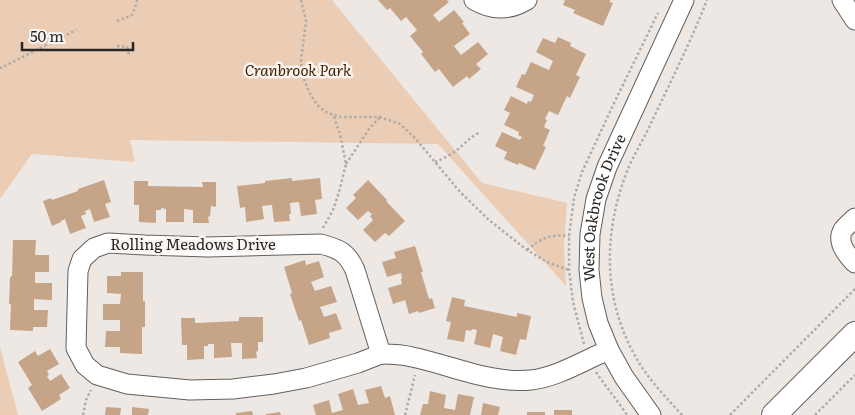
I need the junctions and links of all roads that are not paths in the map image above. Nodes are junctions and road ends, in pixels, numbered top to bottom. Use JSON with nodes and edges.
{"nodes":[{"id":1,"x":474,"y":0,"type":"edge"},
{"id":2,"x":527,"y":0,"type":"edge"},
{"id":3,"x":684,"y":0,"type":"edge"},
{"id":4,"x":842,"y":0,"type":"edge"},
{"id":5,"x":855,"y":20,"type":"edge"},
{"id":6,"x":855,"y":218,"type":"edge"},
{"id":7,"x":855,"y":263,"type":"edge"},
{"id":8,"x":855,"y":334,"type":"edge"},
{"id":9,"x":609,"y":350,"type":"junction"},
{"id":10,"x":381,"y":354,"type":"junction"},
{"id":11,"x":651,"y":415,"type":"edge"},
{"id":12,"x":774,"y":415,"type":"edge"}],
"edges":[{"from":1,"to":2,"type":"street"},
{"from":3,"to":9,"type":"street","name":"West Oakbrook Drive"},
{"from":4,"to":5,"type":"street"},
{"from":6,"to":7,"type":"street"},
{"from":8,"to":12,"type":"main road"},
{"from":9,"to":10,"type":"street","name":"Rolling Meadows Drive"},
{"from":9,"to":11,"type":"street","name":"West Oakbrook Drive"},
{"from":10,"to":10,"type":"street","name":"Rolling Meadows Drive"}]}
